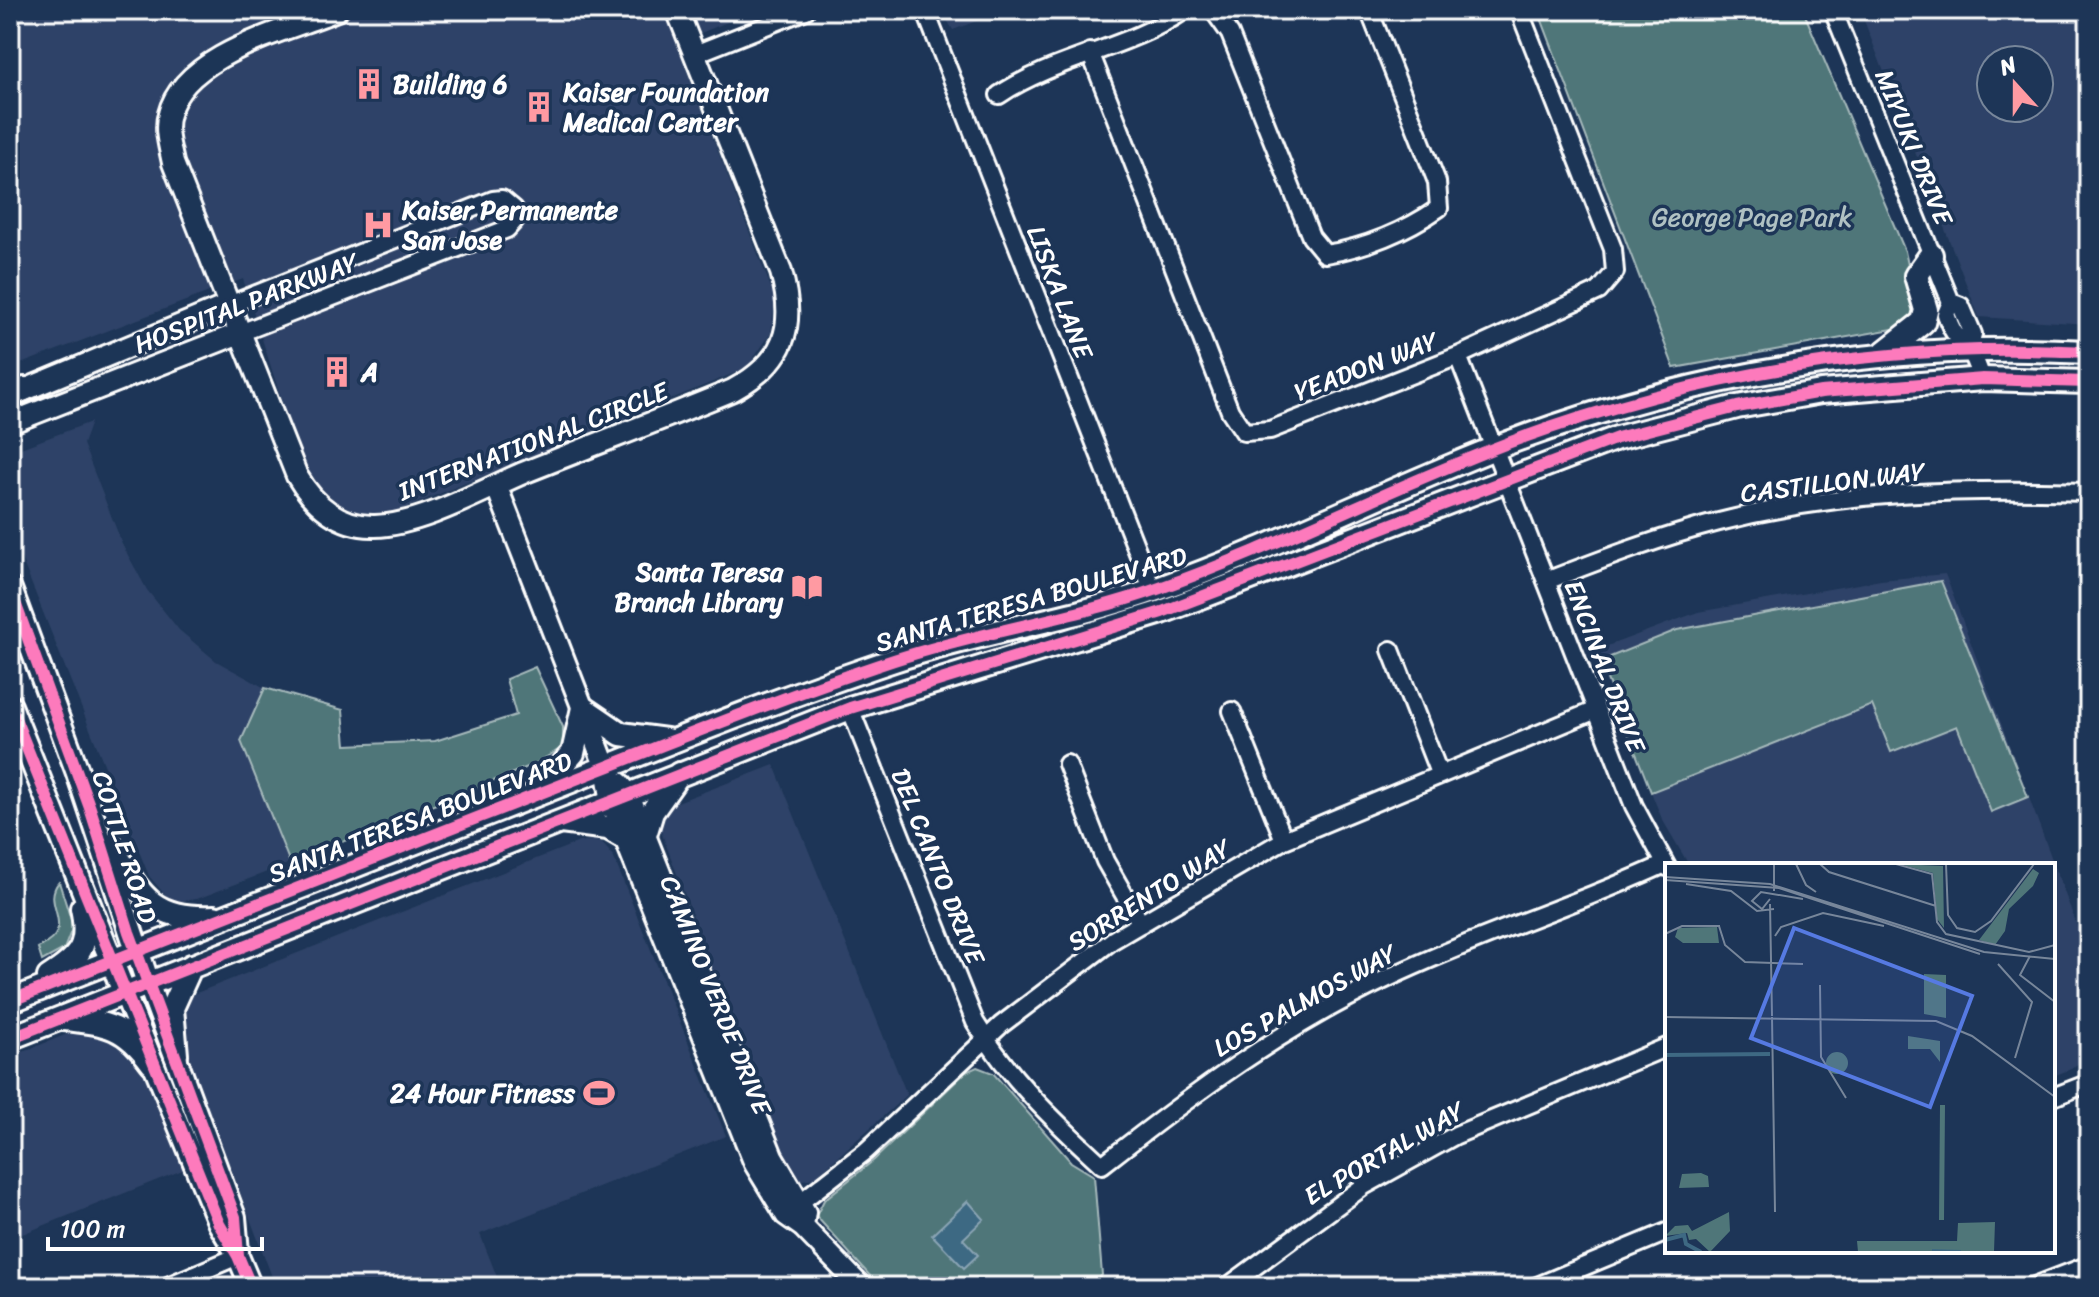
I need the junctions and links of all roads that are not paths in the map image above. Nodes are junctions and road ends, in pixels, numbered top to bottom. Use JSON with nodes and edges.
{"nodes":[{"id":1,"x":337,"y":10,"type":"edge"},
{"id":2,"x":677,"y":10,"type":"edge"},
{"id":3,"x":806,"y":10,"type":"edge"},
{"id":4,"x":925,"y":10,"type":"edge"},
{"id":5,"x":1185,"y":10,"type":"edge"},
{"id":6,"x":1213,"y":10,"type":"edge"},
{"id":7,"x":1369,"y":10,"type":"edge"},
{"id":8,"x":1519,"y":10,"type":"edge"},
{"id":9,"x":1833,"y":10,"type":"edge"},
{"id":10,"x":1090,"y":52,"type":"junction"},
{"id":11,"x":695,"y":54,"type":"junction"},
{"id":12,"x":999,"y":95,"type":"dead end"},
{"id":13,"x":1931,"y":255,"type":"junction"},
{"id":14,"x":229,"y":305,"type":"junction"},
{"id":15,"x":240,"y":333,"type":"junction"},
{"id":16,"x":1969,"y":349,"type":"junction"},
{"id":17,"x":2089,"y":352,"type":"edge"},
{"id":18,"x":1883,"y":353,"type":"junction"},
{"id":19,"x":1458,"y":356,"type":"junction"},
{"id":20,"x":1983,"y":379,"type":"junction"},
{"id":21,"x":2089,"y":382,"type":"edge"},
{"id":22,"x":15,"y":392,"type":"edge"},
{"id":23,"x":10,"y":423,"type":"edge"},
{"id":24,"x":1493,"y":449,"type":"junction"},
{"id":25,"x":1506,"y":479,"type":"junction"},
{"id":26,"x":496,"y":485,"type":"junction"},
{"id":27,"x":2089,"y":492,"type":"edge"},
{"id":28,"x":1546,"y":581,"type":"junction"},
{"id":29,"x":10,"y":589,"type":"edge"},
{"id":30,"x":1153,"y":591,"type":"junction"},
{"id":31,"x":1391,"y":650,"type":"dead end"},
{"id":32,"x":10,"y":706,"type":"edge"},
{"id":33,"x":583,"y":708,"type":"junction"},
{"id":34,"x":850,"y":708,"type":"junction"},
{"id":35,"x":1596,"y":710,"type":"junction"},
{"id":36,"x":1232,"y":711,"type":"dead end"},
{"id":37,"x":675,"y":740,"type":"junction"},
{"id":38,"x":1067,"y":764,"type":"dead end"},
{"id":39,"x":606,"y":768,"type":"junction"},
{"id":40,"x":680,"y":773,"type":"junction"},
{"id":41,"x":1439,"y":773,"type":"junction"},
{"id":42,"x":537,"y":795,"type":"junction"},
{"id":43,"x":620,"y":798,"type":"junction"},
{"id":44,"x":92,"y":813,"type":"junction"},
{"id":45,"x":560,"y":822,"type":"junction"},
{"id":46,"x":635,"y":837,"type":"junction"},
{"id":47,"x":1284,"y":840,"type":"junction"},
{"id":48,"x":1665,"y":864,"type":"edge"},
{"id":49,"x":1665,"y":866,"type":"edge"},
{"id":50,"x":74,"y":867,"type":"junction"},
{"id":51,"x":227,"y":917,"type":"junction"},
{"id":52,"x":1141,"y":924,"type":"junction"},
{"id":53,"x":137,"y":952,"type":"junction"},
{"id":54,"x":112,"y":962,"type":"junction"},
{"id":55,"x":191,"y":966,"type":"junction"},
{"id":56,"x":148,"y":983,"type":"junction"},
{"id":57,"x":124,"y":992,"type":"junction"},
{"id":58,"x":14,"y":1000,"type":"edge"},
{"id":59,"x":59,"y":1019,"type":"junction"},
{"id":60,"x":10,"y":1038,"type":"edge"},
{"id":61,"x":986,"y":1039,"type":"junction"},
{"id":62,"x":1665,"y":1048,"type":"edge"},
{"id":63,"x":176,"y":1055,"type":"junction"},
{"id":64,"x":152,"y":1063,"type":"junction"},
{"id":65,"x":2089,"y":1083,"type":"edge"},
{"id":66,"x":2055,"y":1096,"type":"edge"},
{"id":67,"x":796,"y":1215,"type":"junction"},
{"id":68,"x":1665,"y":1233,"type":"edge"},
{"id":69,"x":238,"y":1256,"type":"junction"},
{"id":70,"x":2089,"y":1265,"type":"edge"},
{"id":71,"x":165,"y":1287,"type":"edge"},
{"id":72,"x":251,"y":1287,"type":"edge"},
{"id":73,"x":861,"y":1287,"type":"edge"},
{"id":74,"x":1227,"y":1287,"type":"edge"},
{"id":75,"x":1535,"y":1287,"type":"edge"},
{"id":76,"x":2032,"y":1287,"type":"edge"}],
"edges":[{"from":1,"to":14,"type":"street","name":"INTERNATIONAL CIRCLE"},
{"from":2,"to":11,"type":"street","name":"INTERNATIONAL CIRCLE"},
{"from":3,"to":11,"type":"street"},
{"from":4,"to":30,"type":"street","name":"LISKA LANE"},
{"from":5,"to":10,"type":"street"},
{"from":6,"to":7,"type":"street"},
{"from":8,"to":19,"type":"street","name":"YEADON WAY"},
{"from":9,"to":13,"type":"street","name":"MIYUKI DRIVE"},
{"from":10,"to":12,"type":"street"},
{"from":10,"to":19,"type":"street","name":"YEADON WAY"},
{"from":11,"to":26,"type":"street","name":"INTERNATIONAL CIRCLE"},
{"from":13,"to":16,"type":"street","name":"MIYUKI DRIVE"},
{"from":13,"to":18,"type":"main road"},
{"from":14,"to":15,"type":"street","name":"INTERNATIONAL CIRCLE"},
{"from":14,"to":15,"type":"street","name":"HOSPITAL PARKWAY"},
{"from":14,"to":22,"type":"street","name":"HOSPITAL PARKWAY"},
{"from":15,"to":23,"type":"street","name":"HOSPITAL PARKWAY"},
{"from":15,"to":26,"type":"street","name":"INTERNATIONAL CIRCLE"},
{"from":16,"to":17,"type":"main road","name":"SANTA TERESA BOULEVARD"},
{"from":16,"to":18,"type":"main road","name":"SANTA TERESA BOULEVARD"},
{"from":16,"to":20,"type":"street","name":"MIYUKI DRIVE"},
{"from":18,"to":24,"type":"main road","name":"SANTA TERESA BOULEVARD"},
{"from":19,"to":24,"type":"street","name":"ENCINAL DRIVE"},
{"from":20,"to":21,"type":"main road","name":"SANTA TERESA BOULEVARD"},
{"from":20,"to":25,"type":"main road","name":"SANTA TERESA BOULEVARD"},
{"from":24,"to":25,"type":"street","name":"ENCINAL DRIVE"},
{"from":24,"to":30,"type":"main road","name":"SANTA TERESA BOULEVARD"},
{"from":25,"to":28,"type":"street","name":"ENCINAL DRIVE"},
{"from":25,"to":34,"type":"main road","name":"SANTA TERESA BOULEVARD"},
{"from":26,"to":33,"type":"street","name":"CAMINO VERDE DRIVE"},
{"from":27,"to":28,"type":"street","name":"CASTILLON WAY"},
{"from":28,"to":35,"type":"street","name":"ENCINAL DRIVE"},
{"from":29,"to":44,"type":"main road","name":"COTTLE ROAD"},
{"from":30,"to":37,"type":"main road","name":"SANTA TERESA BOULEVARD"},
{"from":31,"to":41,"type":"street"},
{"from":32,"to":50,"type":"main road","name":"COTTLE ROAD"},
{"from":33,"to":37,"type":"main road"},
{"from":33,"to":39,"type":"street","name":"CAMINO VERDE DRIVE"},
{"from":33,"to":42,"type":"main road"},
{"from":34,"to":40,"type":"main road","name":"SANTA TERESA BOULEVARD"},
{"from":34,"to":61,"type":"street","name":"DEL CANTO DRIVE"},
{"from":35,"to":41,"type":"street","name":"SORRENTO WAY"},
{"from":35,"to":48,"type":"street","name":"ENCINAL DRIVE"},
{"from":36,"to":47,"type":"street"},
{"from":37,"to":39,"type":"main road","name":"SANTA TERESA BOULEVARD"},
{"from":38,"to":52,"type":"street"},
{"from":39,"to":42,"type":"main road","name":"SANTA TERESA BOULEVARD"},
{"from":39,"to":43,"type":"street","name":"CAMINO VERDE DRIVE"},
{"from":40,"to":43,"type":"main road","name":"SANTA TERESA BOULEVARD"},
{"from":40,"to":46,"type":"main road"},
{"from":41,"to":47,"type":"street","name":"SORRENTO WAY"},
{"from":42,"to":51,"type":"main road","name":"SANTA TERESA BOULEVARD"},
{"from":43,"to":45,"type":"main road","name":"SANTA TERESA BOULEVARD"},
{"from":43,"to":46,"type":"street","name":"CAMINO VERDE DRIVE"},
{"from":44,"to":51,"type":"main road"},
{"from":44,"to":53,"type":"main road","name":"COTTLE ROAD"},
{"from":45,"to":46,"type":"main road"},
{"from":45,"to":55,"type":"main road","name":"SANTA TERESA BOULEVARD"},
{"from":46,"to":67,"type":"street","name":"CAMINO VERDE DRIVE"},
{"from":47,"to":52,"type":"street","name":"SORRENTO WAY"},
{"from":49,"to":61,"type":"street","name":"LOS PALMOS WAY"},
{"from":50,"to":54,"type":"main road","name":"COTTLE ROAD"},
{"from":50,"to":58,"type":"main road"},
{"from":51,"to":53,"type":"main road","name":"SANTA TERESA BOULEVARD"},
{"from":52,"to":61,"type":"street","name":"SORRENTO WAY"},
{"from":53,"to":54,"type":"main road","name":"SANTA TERESA BOULEVARD"},
{"from":53,"to":56,"type":"main road","name":"COTTLE ROAD"},
{"from":54,"to":57,"type":"main road","name":"COTTLE ROAD"},
{"from":54,"to":58,"type":"main road","name":"SANTA TERESA BOULEVARD"},
{"from":55,"to":56,"type":"main road","name":"SANTA TERESA BOULEVARD"},
{"from":55,"to":63,"type":"main road"},
{"from":56,"to":57,"type":"main road","name":"SANTA TERESA BOULEVARD"},
{"from":56,"to":63,"type":"street","name":"COTTLE ROAD"},
{"from":57,"to":59,"type":"main road","name":"SANTA TERESA BOULEVARD"},
{"from":57,"to":64,"type":"street","name":"COTTLE ROAD"},
{"from":59,"to":60,"type":"main road","name":"SANTA TERESA BOULEVARD"},
{"from":59,"to":64,"type":"main road"},
{"from":61,"to":67,"type":"street","name":"SORRENTO WAY"},
{"from":62,"to":74,"type":"street","name":"EL PORTAL WAY"},
{"from":63,"to":69,"type":"street","name":"COTTLE ROAD"},
{"from":64,"to":69,"type":"street","name":"COTTLE ROAD"},
{"from":65,"to":66,"type":"street"},
{"from":67,"to":73,"type":"street","name":"CAMINO VERDE DRIVE"},
{"from":68,"to":75,"type":"street"},
{"from":69,"to":71,"type":"street"},
{"from":69,"to":72,"type":"street","name":"COTTLE ROAD"},
{"from":70,"to":76,"type":"street"}]}
